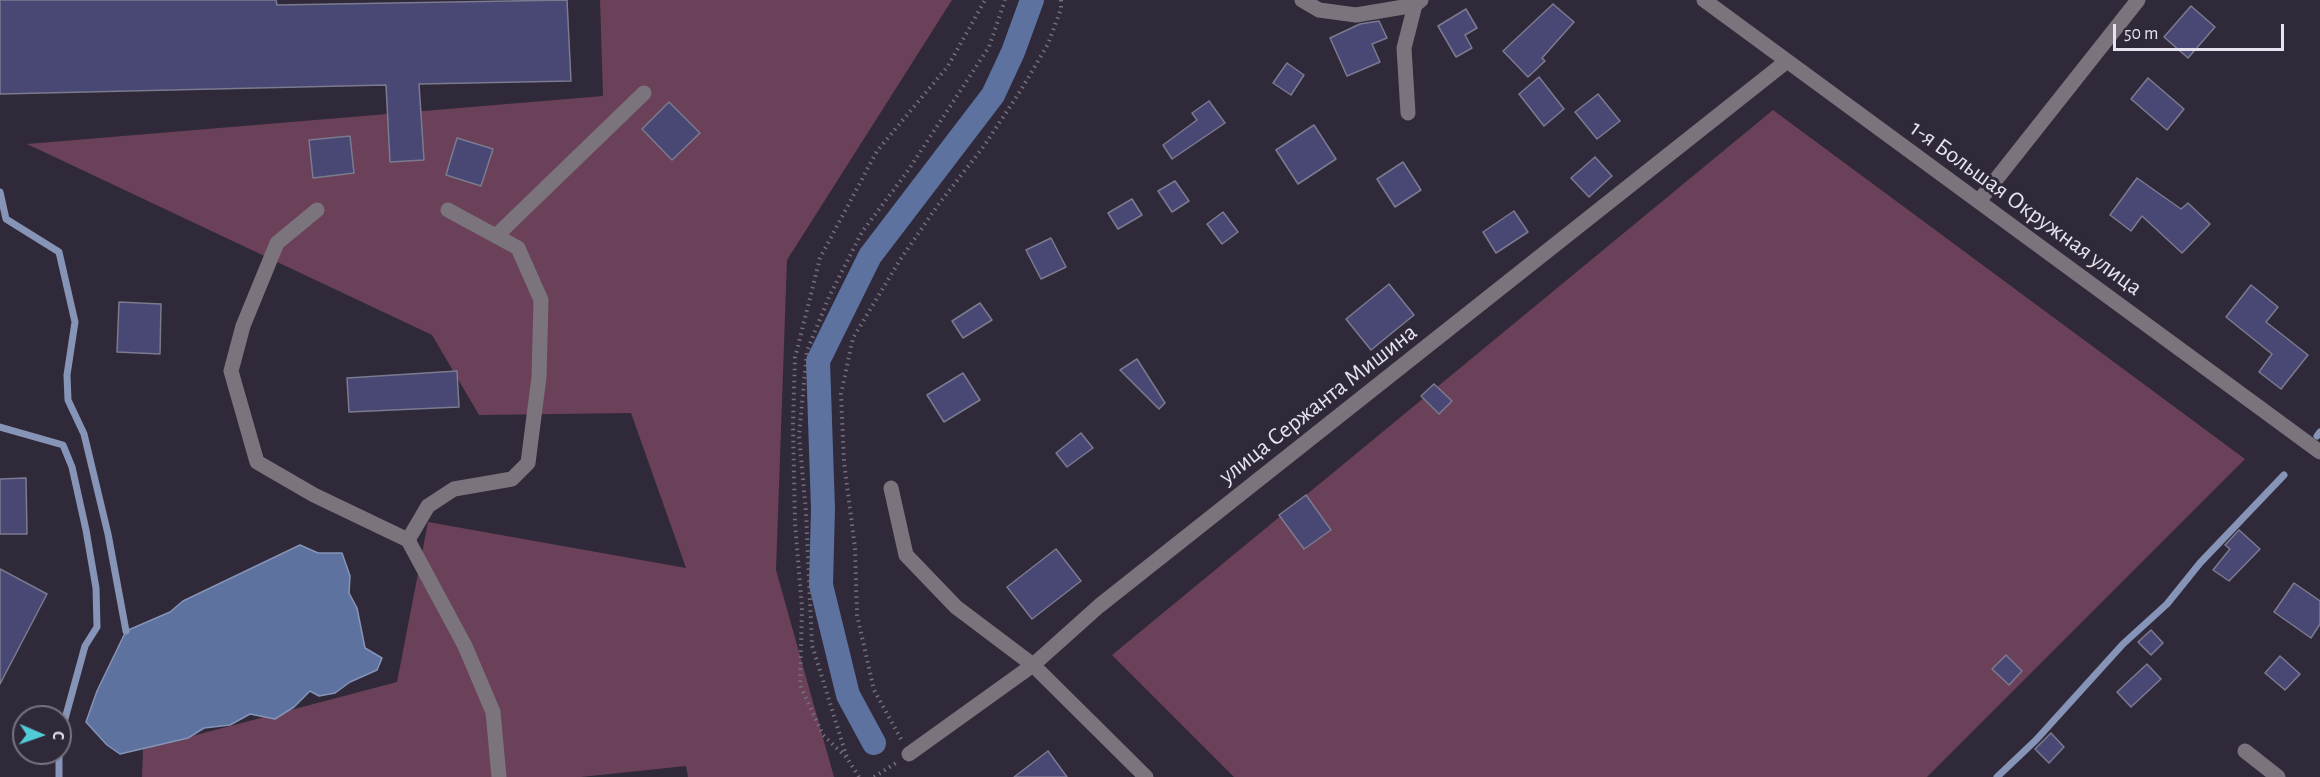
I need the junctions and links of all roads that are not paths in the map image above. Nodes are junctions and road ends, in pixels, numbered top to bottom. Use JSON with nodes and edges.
{"nodes":[{"id":1,"x":1302,"y":0,"type":"edge"},
{"id":2,"x":1704,"y":0,"type":"edge"},
{"id":3,"x":2138,"y":0,"type":"edge"},
{"id":4,"x":1418,"y":2,"type":"edge"},
{"id":5,"x":1787,"y":61,"type":"junction"},
{"id":6,"x":644,"y":93,"type":"dead end"},
{"id":7,"x":1408,"y":113,"type":"dead end"},
{"id":8,"x":1979,"y":201,"type":"junction"},
{"id":9,"x":317,"y":210,"type":"dead end"},
{"id":10,"x":448,"y":210,"type":"dead end"},
{"id":11,"x":496,"y":236,"type":"junction"},
{"id":12,"x":2320,"y":452,"type":"edge"},
{"id":13,"x":891,"y":488,"type":"dead end"},
{"id":14,"x":408,"y":540,"type":"junction"},
{"id":15,"x":1033,"y":665,"type":"junction"},
{"id":16,"x":2245,"y":751,"type":"dead end"},
{"id":17,"x":909,"y":754,"type":"road end"},
{"id":18,"x":499,"y":777,"type":"edge"},
{"id":19,"x":1146,"y":777,"type":"edge"},
{"id":20,"x":2278,"y":777,"type":"edge"}],
"edges":[{"from":1,"to":4,"type":"street"},
{"from":2,"to":5,"type":"street","name":"1-я Большая Окружная улица"},
{"from":3,"to":8,"type":"street"},
{"from":4,"to":7,"type":"street"},
{"from":5,"to":8,"type":"street","name":"1-я Большая Окружная улица"},
{"from":5,"to":15,"type":"street","name":"улица Сержанта Мишина"},
{"from":6,"to":11,"type":"street"},
{"from":8,"to":12,"type":"street","name":"1-я Большая Окружная улица"},
{"from":9,"to":14,"type":"street"},
{"from":10,"to":11,"type":"street"},
{"from":11,"to":14,"type":"street"},
{"from":13,"to":15,"type":"street"},
{"from":14,"to":18,"type":"street"},
{"from":15,"to":17,"type":"street","name":"улица Сержанта Мишина"},
{"from":15,"to":19,"type":"street"},
{"from":16,"to":20,"type":"street"}]}
